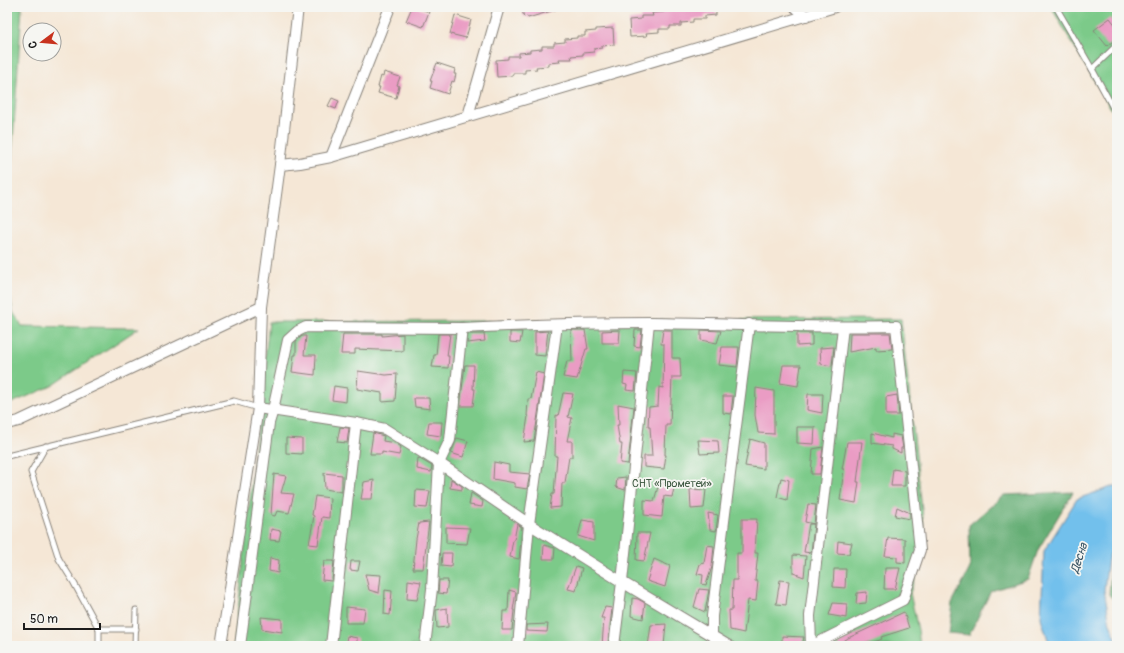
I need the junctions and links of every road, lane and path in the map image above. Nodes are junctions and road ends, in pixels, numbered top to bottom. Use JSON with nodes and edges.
{"nodes":[{"id":1,"x":298,"y":7,"type":"edge"},
{"id":2,"x":390,"y":7,"type":"edge"},
{"id":3,"x":499,"y":7,"type":"edge"},
{"id":4,"x":795,"y":7,"type":"edge"},
{"id":5,"x":835,"y":7,"type":"edge"},
{"id":6,"x":1056,"y":7,"type":"edge"},
{"id":7,"x":806,"y":16,"type":"junction"},
{"id":8,"x":1117,"y":45,"type":"edge"},
{"id":9,"x":1092,"y":69,"type":"junction"},
{"id":10,"x":1117,"y":115,"type":"edge"},
{"id":11,"x":468,"y":116,"type":"junction"},
{"id":12,"x":331,"y":157,"type":"junction"},
{"id":13,"x":280,"y":165,"type":"junction"},
{"id":14,"x":261,"y":307,"type":"junction"},
{"id":15,"x":649,"y":323,"type":"junction"},
{"id":16,"x":749,"y":324,"type":"junction"},
{"id":17,"x":557,"y":325,"type":"junction"},
{"id":18,"x":843,"y":327,"type":"junction"},
{"id":19,"x":462,"y":328,"type":"junction"},
{"id":20,"x":258,"y":408,"type":"junction"},
{"id":21,"x":273,"y":410,"type":"junction"},
{"id":22,"x":356,"y":422,"type":"junction"},
{"id":23,"x":7,"y":424,"type":"edge"},
{"id":24,"x":46,"y":446,"type":"junction"},
{"id":25,"x":7,"y":456,"type":"edge"},
{"id":26,"x":439,"y":463,"type":"junction"},
{"id":27,"x":529,"y":524,"type":"junction"},
{"id":28,"x":622,"y":582,"type":"junction"},
{"id":29,"x":136,"y":610,"type":"dead end"},
{"id":30,"x":99,"y":629,"type":"junction"},
{"id":31,"x":136,"y":629,"type":"junction"},
{"id":32,"x":712,"y":635,"type":"junction"},
{"id":33,"x":98,"y":646,"type":"edge"},
{"id":34,"x":135,"y":646,"type":"edge"},
{"id":35,"x":221,"y":646,"type":"edge"},
{"id":36,"x":240,"y":646,"type":"edge"},
{"id":37,"x":331,"y":646,"type":"edge"},
{"id":38,"x":425,"y":646,"type":"edge"},
{"id":39,"x":518,"y":646,"type":"edge"},
{"id":40,"x":614,"y":646,"type":"edge"},
{"id":41,"x":729,"y":646,"type":"edge"},
{"id":42,"x":811,"y":646,"type":"edge"}],
"edges":[{"from":1,"to":13,"type":"street"},
{"from":2,"to":12,"type":"street"},
{"from":3,"to":11,"type":"street"},
{"from":4,"to":7,"type":"street"},
{"from":5,"to":7,"type":"street"},
{"from":6,"to":9,"type":"lane"},
{"from":7,"to":11,"type":"street"},
{"from":8,"to":9,"type":"lane"},
{"from":9,"to":10,"type":"lane"},
{"from":11,"to":12,"type":"street"},
{"from":12,"to":13,"type":"street"},
{"from":13,"to":14,"type":"street"},
{"from":14,"to":20,"type":"street"},
{"from":14,"to":23,"type":"street"},
{"from":15,"to":16,"type":"street"},
{"from":15,"to":17,"type":"street"},
{"from":15,"to":28,"type":"street"},
{"from":16,"to":18,"type":"street"},
{"from":16,"to":32,"type":"street"},
{"from":17,"to":19,"type":"street"},
{"from":17,"to":27,"type":"street"},
{"from":18,"to":42,"type":"street"},
{"from":18,"to":42,"type":"street"},
{"from":19,"to":21,"type":"street"},
{"from":19,"to":26,"type":"street"},
{"from":20,"to":21,"type":"street"},
{"from":20,"to":24,"type":"lane"},
{"from":20,"to":35,"type":"street"},
{"from":21,"to":22,"type":"street"},
{"from":21,"to":36,"type":"street"},
{"from":22,"to":26,"type":"street"},
{"from":22,"to":37,"type":"street"},
{"from":24,"to":25,"type":"lane"},
{"from":24,"to":30,"type":"lane"},
{"from":26,"to":27,"type":"street"},
{"from":26,"to":38,"type":"street"},
{"from":27,"to":28,"type":"street"},
{"from":27,"to":39,"type":"street"},
{"from":28,"to":32,"type":"street"},
{"from":28,"to":40,"type":"street"},
{"from":29,"to":31,"type":"lane"},
{"from":30,"to":31,"type":"lane"},
{"from":30,"to":33,"type":"lane"},
{"from":31,"to":34,"type":"lane"},
{"from":32,"to":41,"type":"street"}]}
